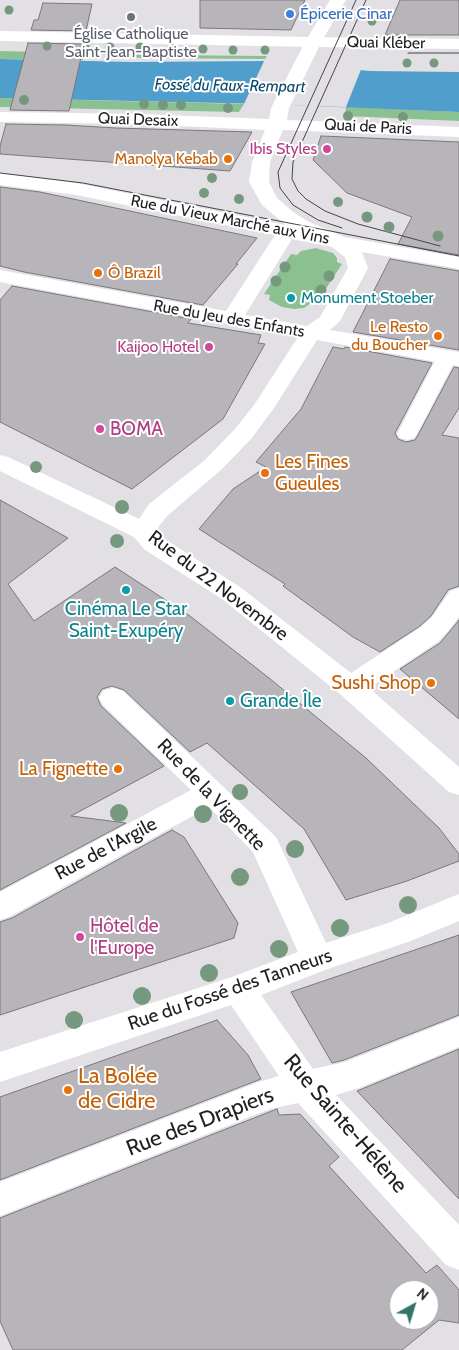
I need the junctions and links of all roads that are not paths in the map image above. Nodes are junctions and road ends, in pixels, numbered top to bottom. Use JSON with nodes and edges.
{"nodes":[{"id":1,"x":338,"y":0,"type":"edge"},
{"id":2,"x":0,"y":36,"type":"edge"},
{"id":3,"x":313,"y":42,"type":"junction"},
{"id":4,"x":459,"y":44,"type":"edge"},
{"id":5,"x":279,"y":114,"type":"junction"},
{"id":6,"x":0,"y":117,"type":"edge"},
{"id":7,"x":459,"y":132,"type":"edge"},
{"id":8,"x":0,"y":180,"type":"edge"},
{"id":9,"x":287,"y":231,"type":"junction"},
{"id":10,"x":339,"y":242,"type":"junction"},
{"id":11,"x":459,"y":262,"type":"edge"},
{"id":12,"x":0,"y":276,"type":"edge"},
{"id":13,"x":232,"y":319,"type":"junction"},
{"id":14,"x":311,"y":333,"type":"junction"},
{"id":15,"x":453,"y":358,"type":"edge"},
{"id":16,"x":407,"y":434,"type":"dead end"},
{"id":17,"x":0,"y":462,"type":"edge"},
{"id":18,"x":143,"y":531,"type":"junction"},
{"id":19,"x":459,"y":597,"type":"edge"},
{"id":20,"x":350,"y":687,"type":"junction"},
{"id":21,"x":113,"y":698,"type":"dead end"},
{"id":22,"x":459,"y":784,"type":"edge"},
{"id":23,"x":212,"y":792,"type":"junction"},
{"id":24,"x":0,"y":907,"type":"edge"},
{"id":25,"x":459,"y":908,"type":"edge"},
{"id":26,"x":317,"y":959,"type":"junction"},
{"id":27,"x":238,"y":989,"type":"junction"},
{"id":28,"x":459,"y":1032,"type":"edge"},
{"id":29,"x":0,"y":1067,"type":"edge"},
{"id":30,"x":306,"y":1087,"type":"junction"},
{"id":31,"x":0,"y":1200,"type":"edge"},
{"id":32,"x":459,"y":1252,"type":"edge"}],
"edges":[{"from":1,"to":3,"type":"street"},
{"from":2,"to":3,"type":"street","name":"Quai Kléber"},
{"from":3,"to":4,"type":"street","name":"Quai Kléber"},
{"from":3,"to":5,"type":"street"},
{"from":5,"to":6,"type":"street","name":"Quai Desaix"},
{"from":5,"to":7,"type":"street","name":"Quai de Paris"},
{"from":5,"to":10,"type":"street"},
{"from":8,"to":9,"type":"street","name":"Rue du Vieux Marché aux Vins"},
{"from":9,"to":10,"type":"street","name":"Rue du Vieux Marché aux Vins"},
{"from":9,"to":13,"type":"street"},
{"from":10,"to":11,"type":"street","name":"Rue du Vieux Marché aux Vins"},
{"from":10,"to":14,"type":"street"},
{"from":12,"to":13,"type":"street","name":"Rue du Jeu des Enfants"},
{"from":13,"to":14,"type":"street","name":"Rue du Jeu des Enfants"},
{"from":14,"to":15,"type":"street","name":"Rue du Jeu des Enfants"},
{"from":14,"to":18,"type":"street"},
{"from":15,"to":16,"type":"lane"},
{"from":17,"to":18,"type":"street","name":"Rue du 22 Novembre"},
{"from":18,"to":20,"type":"street","name":"Rue du 22 Novembre"},
{"from":19,"to":20,"type":"street"},
{"from":20,"to":22,"type":"street","name":"Rue du 22 Novembre"},
{"from":21,"to":23,"type":"street","name":"Rue de la Vignette"},
{"from":23,"to":24,"type":"street","name":"Rue de l'Argile"},
{"from":23,"to":26,"type":"street","name":"Rue de la Vignette"},
{"from":25,"to":26,"type":"street","name":"Rue du Fossé des Tanneurs"},
{"from":26,"to":27,"type":"street","name":"Rue du Fossé des Tanneurs"},
{"from":27,"to":29,"type":"street","name":"Rue du Fossé des Tanneurs"},
{"from":27,"to":30,"type":"street","name":"Rue Sainte-Hélène"},
{"from":28,"to":30,"type":"street","name":"Rue des Drapiers"},
{"from":30,"to":31,"type":"street","name":"Rue des Drapiers"},
{"from":30,"to":32,"type":"street","name":"Rue Sainte-Hélène"}]}
